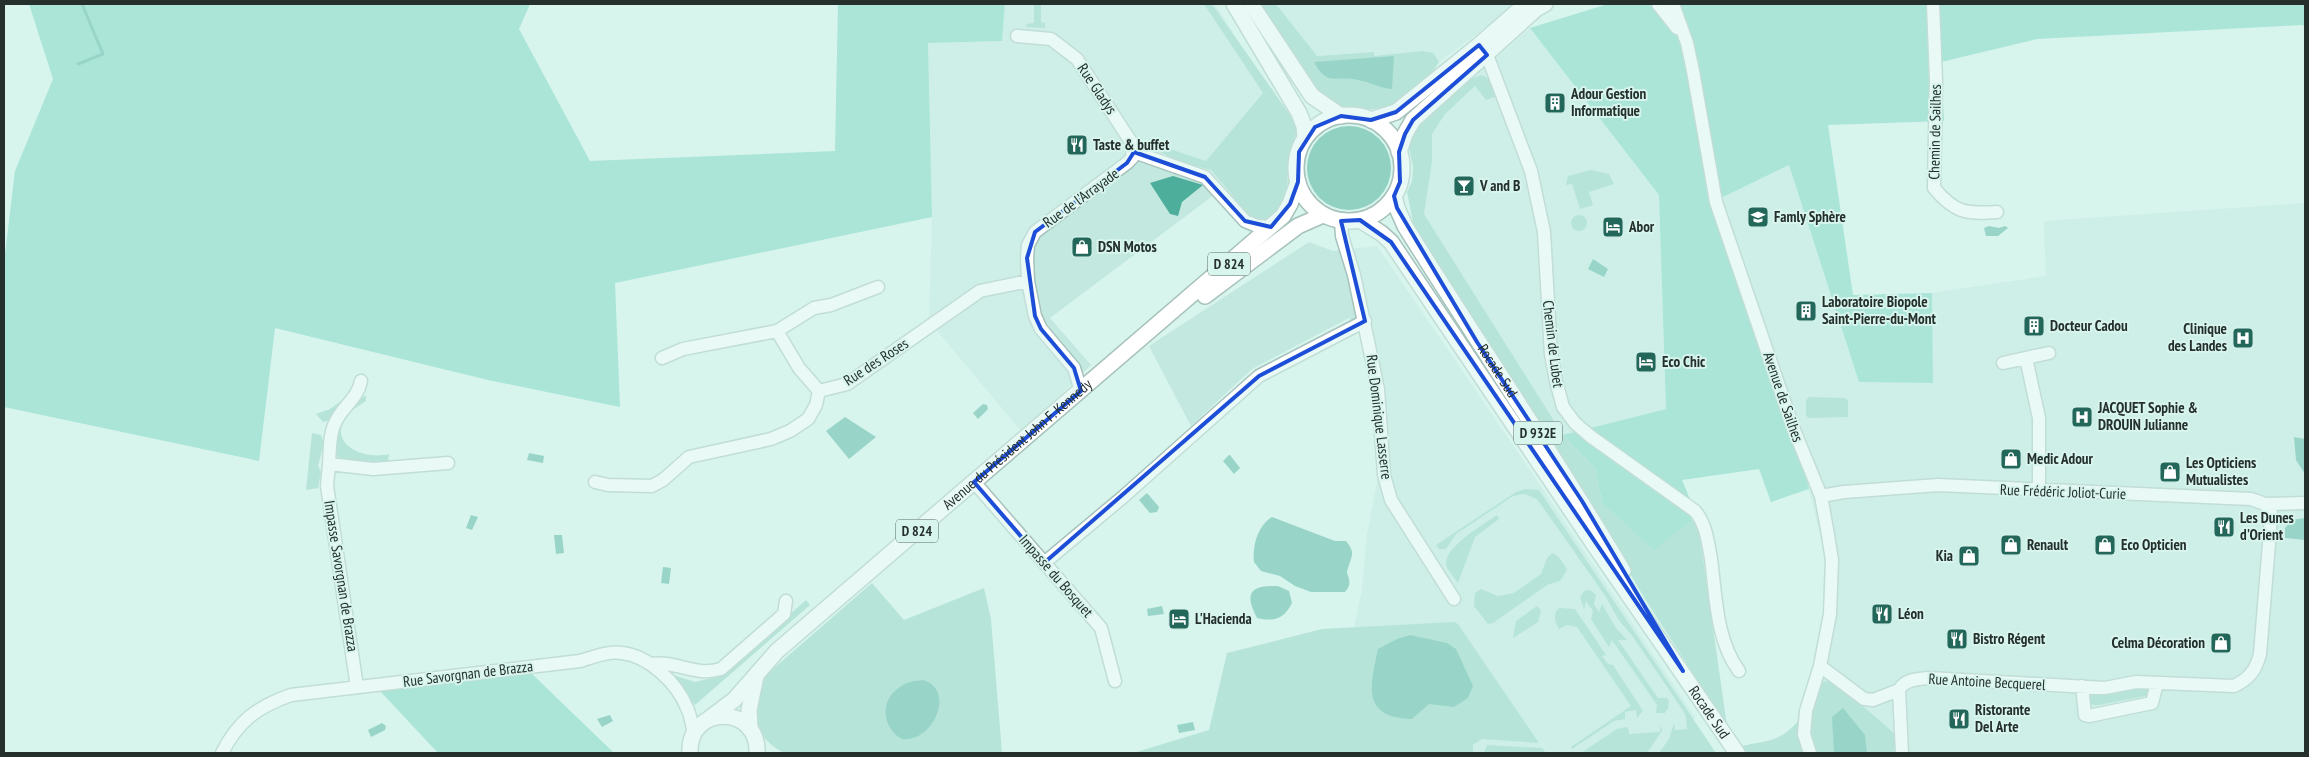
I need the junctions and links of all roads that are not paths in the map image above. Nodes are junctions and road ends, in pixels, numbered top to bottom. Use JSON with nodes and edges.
{"nodes":[{"id":1,"x":1234,"y":4,"type":"edge"},
{"id":2,"x":1251,"y":4,"type":"edge"},
{"id":3,"x":1526,"y":4,"type":"edge"},
{"id":4,"x":1546,"y":4,"type":"edge"},
{"id":5,"x":1658,"y":4,"type":"edge"},
{"id":6,"x":1673,"y":4,"type":"edge"},
{"id":7,"x":1932,"y":4,"type":"edge"},
{"id":8,"x":1017,"y":36,"type":"dead end"},
{"id":9,"x":1687,"y":43,"type":"junction"},
{"id":10,"x":1483,"y":50,"type":"junction"},
{"id":11,"x":1341,"y":116,"type":"junction"},
{"id":12,"x":1371,"y":120,"type":"junction"},
{"id":13,"x":1305,"y":138,"type":"junction"},
{"id":14,"x":1134,"y":152,"type":"junction"},
{"id":15,"x":1399,"y":152,"type":"junction"},
{"id":16,"x":1298,"y":182,"type":"junction"},
{"id":17,"x":1394,"y":196,"type":"junction"},
{"id":18,"x":1997,"y":212,"type":"dead end"},
{"id":19,"x":1323,"y":215,"type":"junction"},
{"id":20,"x":1360,"y":220,"type":"junction"},
{"id":21,"x":1340,"y":221,"type":"junction"},
{"id":22,"x":1270,"y":228,"type":"junction"},
{"id":23,"x":1028,"y":281,"type":"junction"},
{"id":24,"x":878,"y":287,"type":"dead end"},
{"id":25,"x":1365,"y":322,"type":"junction"},
{"id":26,"x":777,"y":331,"type":"junction"},
{"id":27,"x":1146,"y":335,"type":"junction"},
{"id":28,"x":2049,"y":353,"type":"dead end"},
{"id":29,"x":662,"y":358,"type":"dead end"},
{"id":30,"x":2026,"y":358,"type":"junction"},
{"id":31,"x":2003,"y":363,"type":"dead end"},
{"id":32,"x":361,"y":381,"type":"dead end"},
{"id":33,"x":819,"y":391,"type":"junction"},
{"id":34,"x":1081,"y":391,"type":"junction"},
{"id":35,"x":448,"y":463,"type":"dead end"},
{"id":36,"x":329,"y":464,"type":"junction"},
{"id":37,"x":595,"y":482,"type":"dead end"},
{"id":38,"x":974,"y":482,"type":"junction"},
{"id":39,"x":2039,"y":491,"type":"junction"},
{"id":40,"x":1821,"y":496,"type":"junction"},
{"id":41,"x":2305,"y":503,"type":"edge"},
{"id":42,"x":2265,"y":504,"type":"junction"},
{"id":43,"x":1044,"y":562,"type":"junction"},
{"id":44,"x":1454,"y":599,"type":"dead end"},
{"id":45,"x":786,"y":601,"type":"dead end"},
{"id":46,"x":650,"y":664,"type":"junction"},
{"id":47,"x":1820,"y":666,"type":"junction"},
{"id":48,"x":1683,"y":671,"type":"junction"},
{"id":49,"x":1739,"y":671,"type":"dead end"},
{"id":50,"x":757,"y":675,"type":"junction"},
{"id":51,"x":1115,"y":682,"type":"dead end"},
{"id":52,"x":2157,"y":683,"type":"junction"},
{"id":53,"x":2082,"y":686,"type":"junction"},
{"id":54,"x":357,"y":687,"type":"junction"},
{"id":55,"x":1899,"y":690,"type":"junction"},
{"id":56,"x":710,"y":718,"type":"junction"},
{"id":57,"x":750,"y":729,"type":"junction"},
{"id":58,"x":688,"y":746,"type":"edge"},
{"id":59,"x":222,"y":753,"type":"edge"},
{"id":60,"x":757,"y":753,"type":"edge"},
{"id":61,"x":1737,"y":753,"type":"edge"},
{"id":62,"x":1810,"y":753,"type":"edge"},
{"id":63,"x":1902,"y":753,"type":"edge"}],
"edges":[{"from":1,"to":13,"type":"main road"},
{"from":2,"to":11,"type":"main road"},
{"from":3,"to":10,"type":"main road"},
{"from":4,"to":10,"type":"main road"},
{"from":5,"to":9,"type":"street","name":"Avenue de Sailhes"},
{"from":6,"to":9,"type":"street","name":"Avenue de Sailhes"},
{"from":7,"to":18,"type":"street","name":"Chemin de Sailhes"},
{"from":8,"to":14,"type":"street","name":"Rue Gladys"},
{"from":9,"to":40,"type":"street","name":"Avenue de Sailhes"},
{"from":10,"to":12,"type":"main road"},
{"from":10,"to":15,"type":"main road"},
{"from":10,"to":49,"type":"street","name":"Chemin de Lubet"},
{"from":11,"to":12,"type":"main road"},
{"from":11,"to":13,"type":"main road"},
{"from":12,"to":15,"type":"main road"},
{"from":13,"to":16,"type":"main road"},
{"from":14,"to":22,"type":"street"},
{"from":14,"to":23,"type":"street","name":"Rue de l'Arrayade"},
{"from":15,"to":17,"type":"main road"},
{"from":16,"to":19,"type":"main road"},
{"from":16,"to":22,"type":"main road","name":"Avenue du Président John F. Kennedy","number":"D 824"},
{"from":17,"to":20,"type":"main road"},
{"from":17,"to":48,"type":"main road","name":"Rocade Sud","number":"D 932E"},
{"from":19,"to":21,"type":"main road"},
{"from":19,"to":27,"type":"main road","name":"Avenue du Président John F. Kennedy","number":"D 824"},
{"from":20,"to":21,"type":"main road"},
{"from":20,"to":48,"type":"main road","name":"Rocade Sud","number":"D 932E"},
{"from":21,"to":25,"type":"street","name":"Rue Dominique Lasserre"},
{"from":22,"to":27,"type":"main road","name":"Avenue du Président John F. Kennedy","number":"D 824"},
{"from":23,"to":33,"type":"street","name":"Rue des Roses"},
{"from":23,"to":34,"type":"street","name":"Rue de l'Arrayade"},
{"from":24,"to":26,"type":"street"},
{"from":25,"to":43,"type":"street"},
{"from":25,"to":44,"type":"street","name":"Rue Dominique Lasserre"},
{"from":26,"to":29,"type":"street"},
{"from":26,"to":33,"type":"street"},
{"from":27,"to":34,"type":"main road","name":"Avenue du Président John F. Kennedy","number":"D 824"},
{"from":28,"to":30,"type":"street"},
{"from":30,"to":31,"type":"street"},
{"from":30,"to":39,"type":"street"},
{"from":32,"to":36,"type":"street","name":"Impasse Savorgnan de Brazza"},
{"from":33,"to":37,"type":"street"},
{"from":34,"to":38,"type":"main road","name":"Avenue du Président John F. Kennedy","number":"D 824"},
{"from":35,"to":36,"type":"street"},
{"from":36,"to":54,"type":"street","name":"Impasse Savorgnan de Brazza"},
{"from":38,"to":43,"type":"street","name":"Impasse du Bosquet"},
{"from":38,"to":50,"type":"main road","name":"Avenue du Président John F. Kennedy","number":"D 824"},
{"from":39,"to":40,"type":"street","name":"Rue Frédéric Joliot-Curie"},
{"from":39,"to":42,"type":"street","name":"Rue Frédéric Joliot-Curie"},
{"from":40,"to":47,"type":"street","name":"Avenue de Sailhes"},
{"from":41,"to":42,"type":"street","name":"Rue Frédéric Joliot-Curie"},
{"from":42,"to":52,"type":"street","name":"Rue Antoine Becquerel"},
{"from":43,"to":51,"type":"street","name":"Impasse du Bosquet"},
{"from":45,"to":46,"type":"street"},
{"from":46,"to":54,"type":"street","name":"Rue Savorgnan de Brazza"},
{"from":46,"to":58,"type":"street","name":"Rue Savorgnan de Brazza"},
{"from":47,"to":55,"type":"street","name":"Rue Antoine Becquerel"},
{"from":47,"to":62,"type":"street","name":"Avenue de Sailhes"},
{"from":48,"to":61,"type":"main road","name":"Rocade Sud","number":"D 932E"},
{"from":50,"to":56,"type":"main road","name":"Avenue du Président John F. Kennedy","number":"D 824"},
{"from":50,"to":57,"type":"main road","name":"Avenue du Président John F. Kennedy","number":"D 824"},
{"from":52,"to":53,"type":"street","name":"Rue Antoine Becquerel"},
{"from":52,"to":53,"type":"street"},
{"from":53,"to":55,"type":"street","name":"Rue Antoine Becquerel"},
{"from":54,"to":59,"type":"street","name":"Rue Savorgnan de Brazza"},
{"from":55,"to":63,"type":"street"},
{"from":56,"to":57,"type":"main road"},
{"from":56,"to":58,"type":"main road","name":"Avenue du Président John F. Kennedy"},
{"from":57,"to":60,"type":"main road","name":"Avenue du Président John F. Kennedy"}]}
